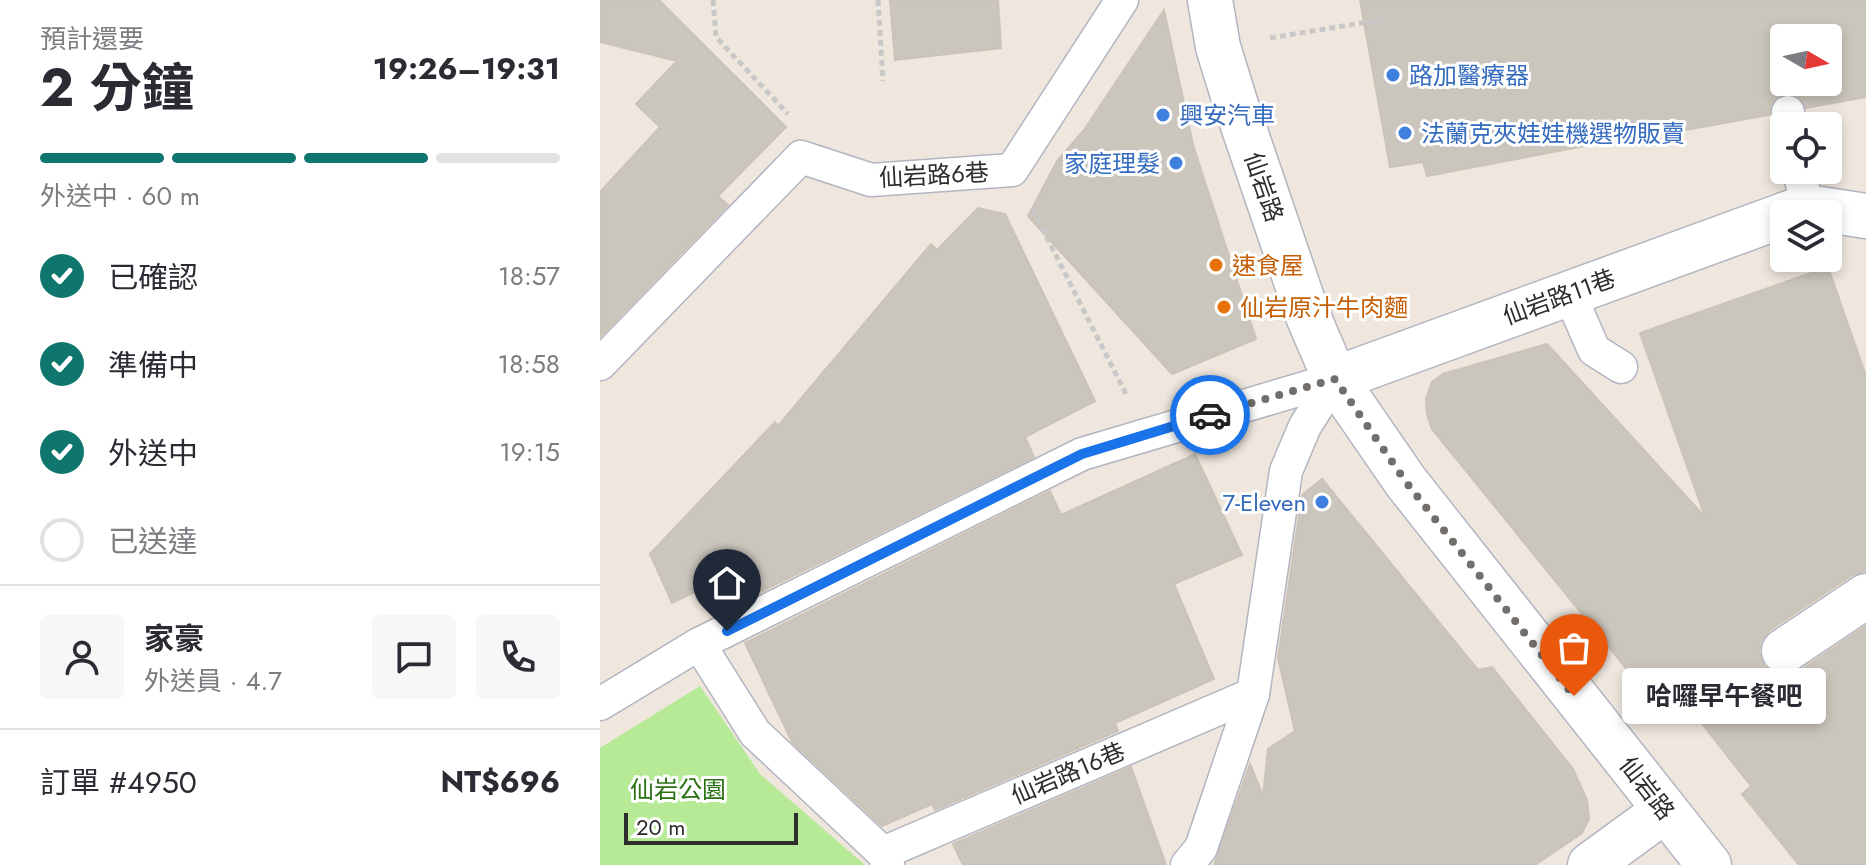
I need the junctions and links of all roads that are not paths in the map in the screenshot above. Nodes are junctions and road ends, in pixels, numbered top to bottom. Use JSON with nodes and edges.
{"nodes":[{"id":1,"x":1122,"y":0,"type":"edge"},
{"id":2,"x":1210,"y":0,"type":"edge"},
{"id":3,"x":1770,"y":211,"type":"edge"},
{"id":4,"x":1842,"y":211,"type":"edge"},
{"id":5,"x":1866,"y":216,"type":"edge"},
{"id":6,"x":1569,"y":293,"type":"junction"},
{"id":7,"x":600,"y":364,"type":"edge"},
{"id":8,"x":1621,"y":367,"type":"dead end"},
{"id":9,"x":1335,"y":379,"type":"junction"},
{"id":10,"x":1866,"y":596,"type":"edge"},
{"id":11,"x":699,"y":644,"type":"junction"},
{"id":12,"x":1784,"y":651,"type":"dead end"},
{"id":13,"x":1253,"y":694,"type":"junction"},
{"id":14,"x":600,"y":704,"type":"edge"},
{"id":15,"x":1664,"y":811,"type":"junction"},
{"id":16,"x":886,"y":859,"type":"edge"},
{"id":17,"x":1187,"y":865,"type":"edge"},
{"id":18,"x":1590,"y":865,"type":"edge"},
{"id":19,"x":1709,"y":865,"type":"edge"}],
"edges":[{"from":1,"to":7,"type":"lane","name":"仙岩路6巷"},
{"from":2,"to":9,"type":"street","name":"仙岩路"},
{"from":3,"to":6,"type":"street","name":"仙岩路11巷"},
{"from":4,"to":5,"type":"street","name":"仙岩路11巷"},
{"from":6,"to":8,"type":"lane"},
{"from":6,"to":9,"type":"street","name":"仙岩路11巷"},
{"from":9,"to":11,"type":"lane"},
{"from":9,"to":13,"type":"lane"},
{"from":9,"to":15,"type":"street","name":"仙岩路"},
{"from":10,"to":12,"type":"street"},
{"from":11,"to":14,"type":"lane"},
{"from":11,"to":16,"type":"lane","name":"仙岩路16巷"},
{"from":13,"to":16,"type":"lane","name":"仙岩路16巷"},
{"from":13,"to":17,"type":"lane"},
{"from":15,"to":18,"type":"street"},
{"from":15,"to":19,"type":"street","name":"仙岩路"}]}
